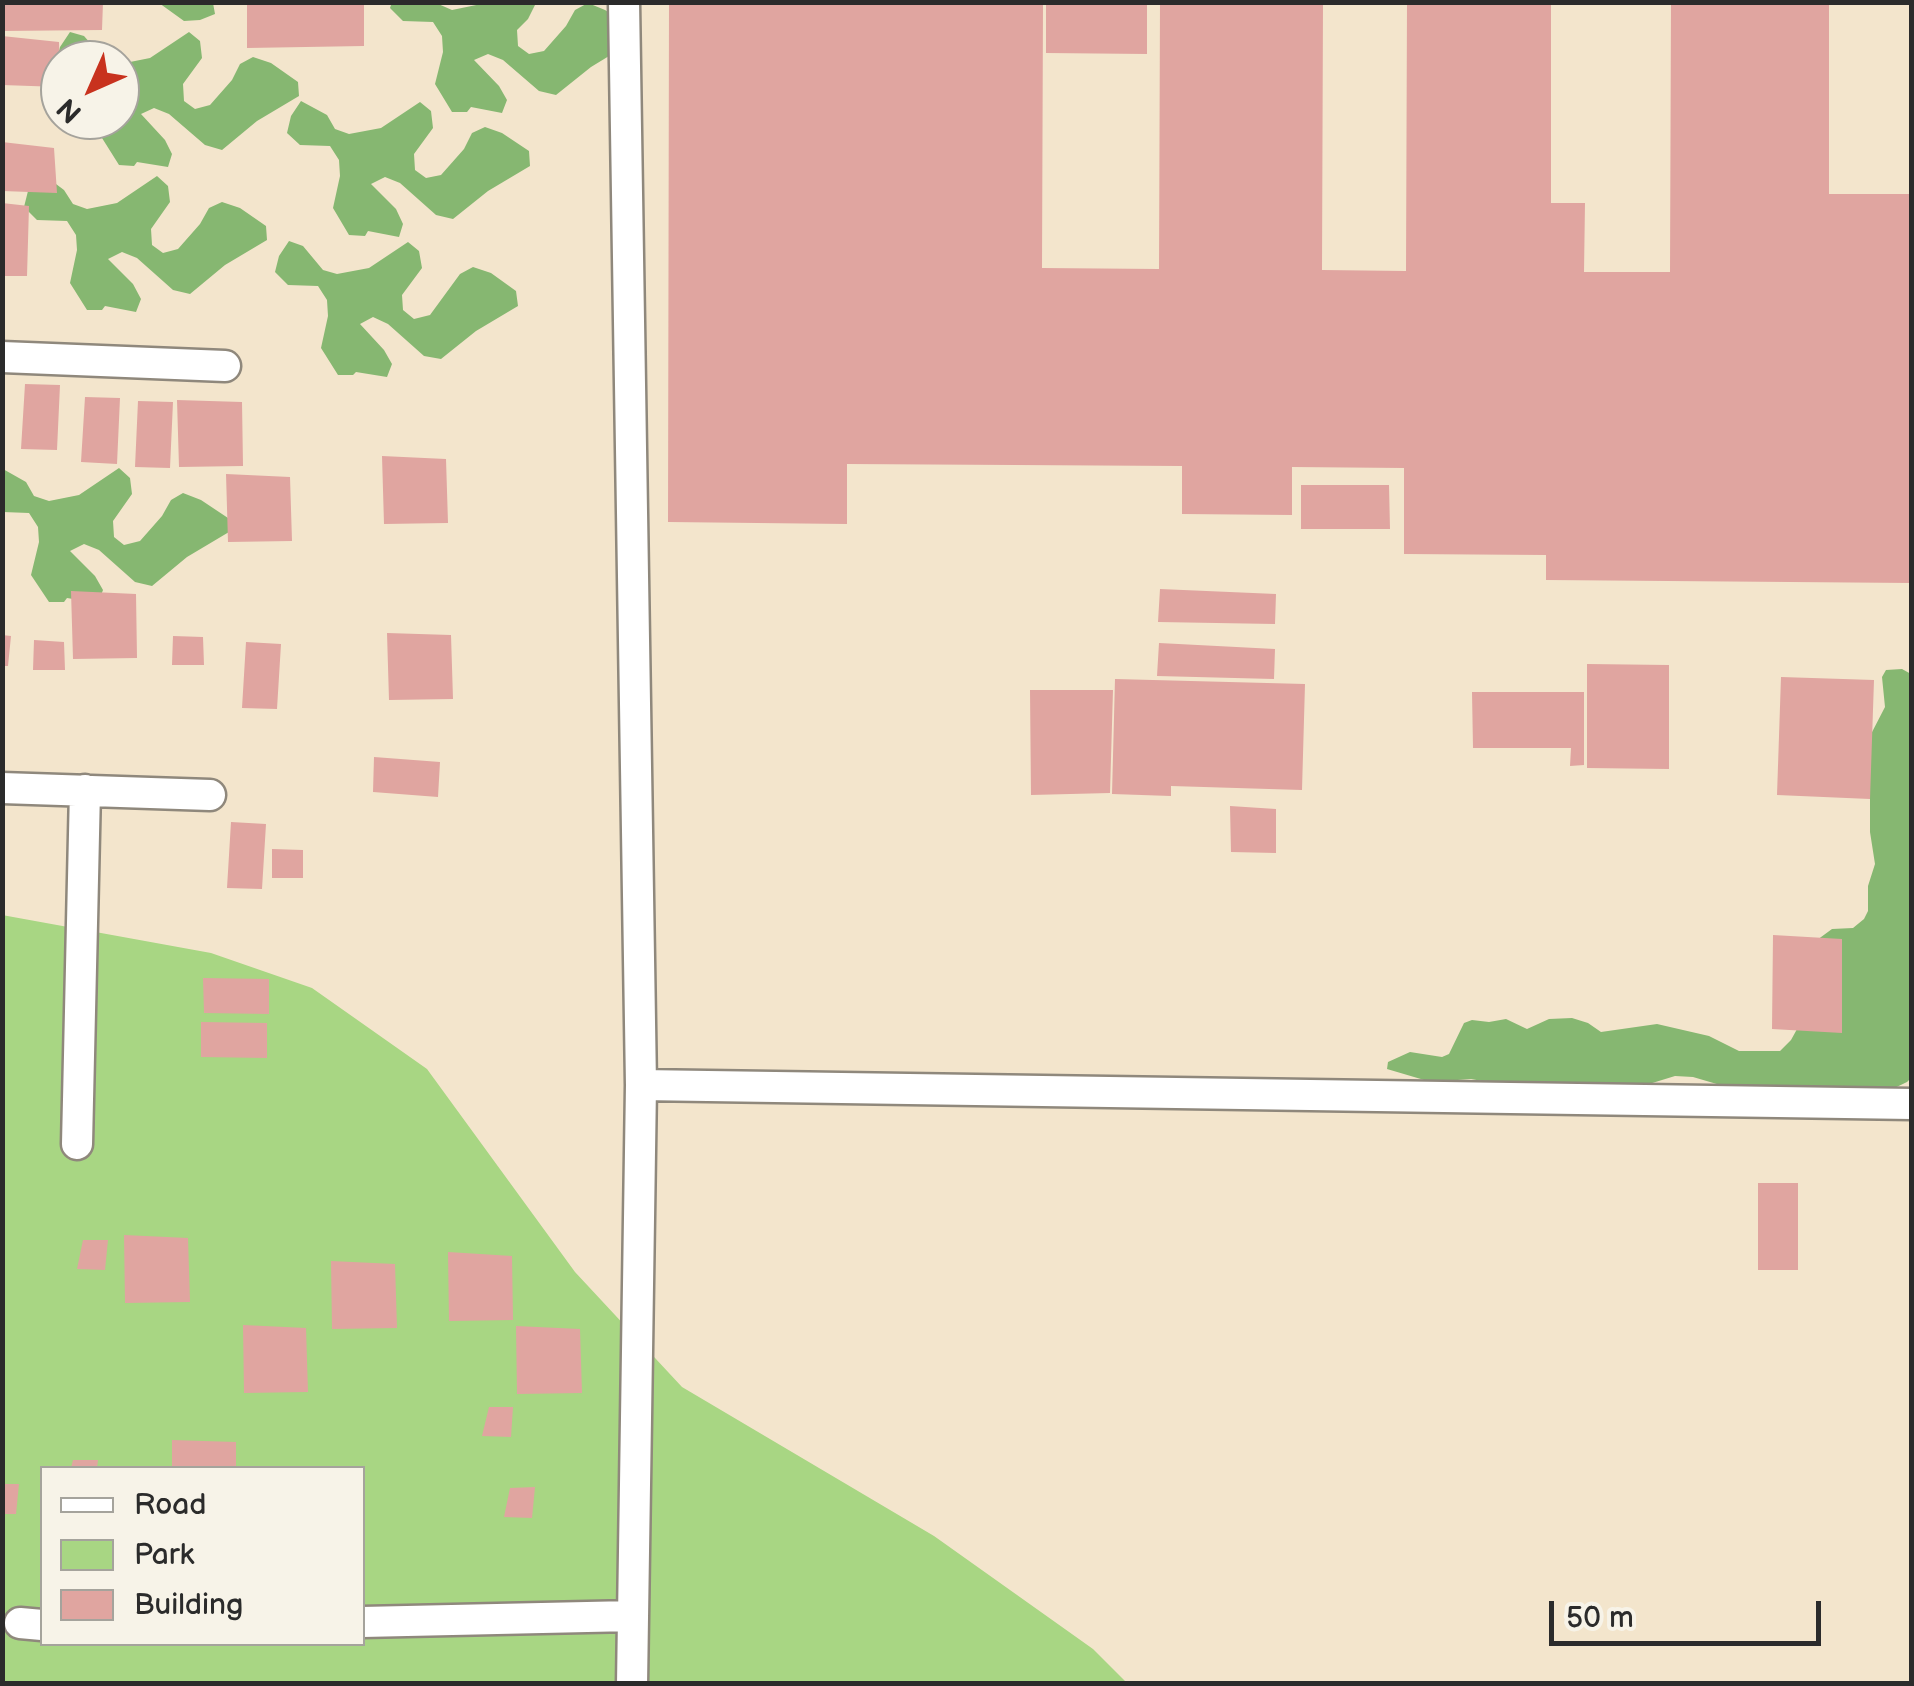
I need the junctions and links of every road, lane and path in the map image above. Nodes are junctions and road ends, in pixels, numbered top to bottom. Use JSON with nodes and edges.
{"nodes":[{"id":1,"x":624,"y":2,"type":"edge"},
{"id":2,"x":2,"y":358,"type":"edge"},
{"id":3,"x":225,"y":366,"type":"dead end"},
{"id":4,"x":2,"y":788,"type":"edge"},
{"id":5,"x":85,"y":790,"type":"junction"},
{"id":6,"x":210,"y":794,"type":"dead end"},
{"id":7,"x":641,"y":1085,"type":"junction"},
{"id":8,"x":1912,"y":1104,"type":"edge"},
{"id":9,"x":77,"y":1144,"type":"dead end"},
{"id":10,"x":632,"y":1616,"type":"junction"},
{"id":11,"x":365,"y":1622,"type":"edge"},
{"id":12,"x":632,"y":1684,"type":"edge"}],
"edges":[{"from":1,"to":7,"type":"street"},
{"from":2,"to":3,"type":"street"},
{"from":4,"to":5,"type":"street"},
{"from":5,"to":6,"type":"street"},
{"from":5,"to":9,"type":"street"},
{"from":7,"to":8,"type":"street"},
{"from":7,"to":10,"type":"street"},
{"from":10,"to":11,"type":"street"},
{"from":10,"to":12,"type":"street"}]}
